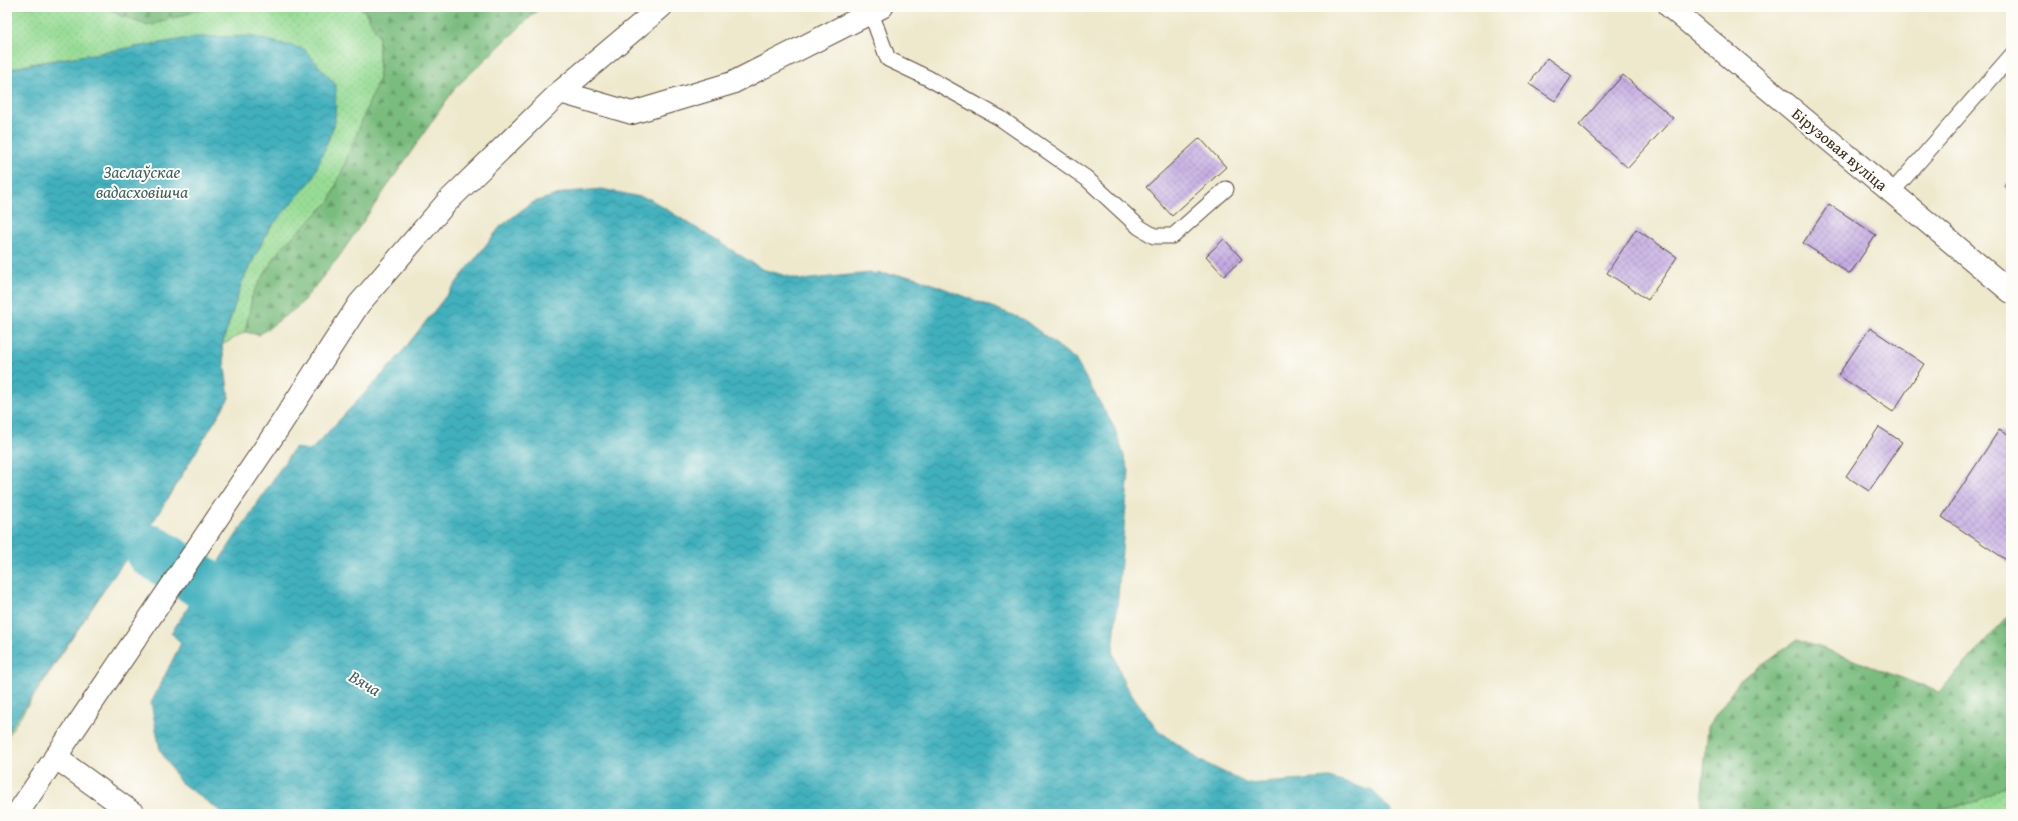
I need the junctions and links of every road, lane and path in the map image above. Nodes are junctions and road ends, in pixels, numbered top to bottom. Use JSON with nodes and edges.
{"nodes":[{"id":1,"x":661,"y":7,"type":"edge"},
{"id":2,"x":1670,"y":7,"type":"edge"},
{"id":3,"x":876,"y":10,"type":"edge"},
{"id":4,"x":2011,"y":56,"type":"edge"},
{"id":5,"x":560,"y":92,"type":"junction"},
{"id":6,"x":1226,"y":189,"type":"dead end"},
{"id":7,"x":1892,"y":192,"type":"junction"},
{"id":8,"x":2011,"y":292,"type":"edge"},
{"id":9,"x":55,"y":757,"type":"junction"},
{"id":10,"x":16,"y":814,"type":"edge"},
{"id":11,"x":134,"y":814,"type":"edge"}],
"edges":[{"from":1,"to":5,"type":"main road"},
{"from":2,"to":7,"type":"main road","name":"Бірузовая вуліца"},
{"from":3,"to":5,"type":"main road"},
{"from":3,"to":6,"type":"lane"},
{"from":4,"to":7,"type":"lane"},
{"from":5,"to":9,"type":"main road"},
{"from":7,"to":8,"type":"main road","name":"Бірузовая вуліца"},
{"from":9,"to":10,"type":"main road"},
{"from":9,"to":11,"type":"main road"}]}
